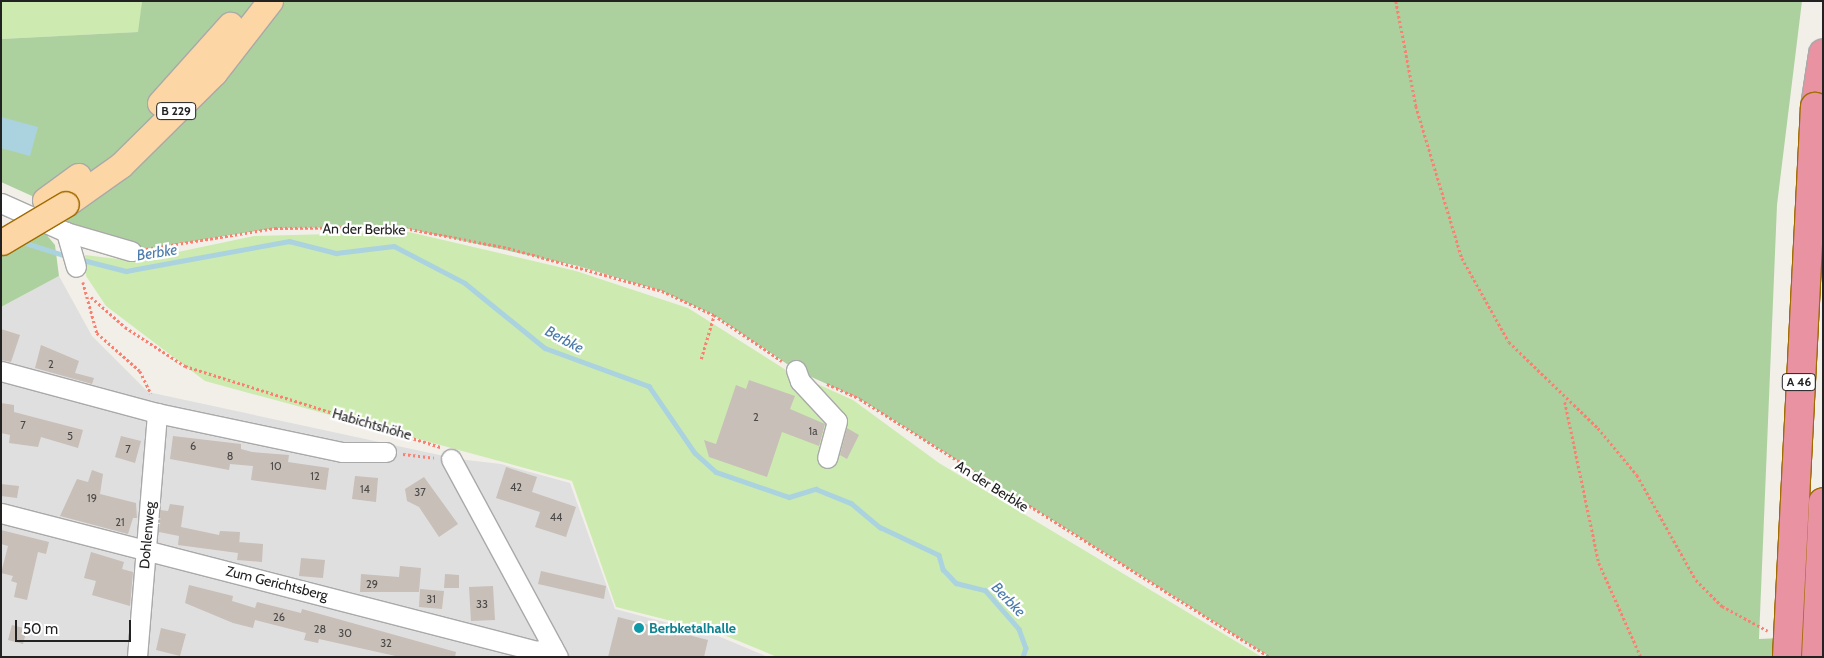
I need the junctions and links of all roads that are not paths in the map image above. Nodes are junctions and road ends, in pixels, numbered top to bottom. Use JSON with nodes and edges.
{"nodes":[{"id":1,"x":248,"y":1,"type":"edge"},
{"id":2,"x":270,"y":1,"type":"edge"},
{"id":3,"x":1823,"y":54,"type":"edge"},
{"id":4,"x":55,"y":202,"type":"junction"},
{"id":5,"x":1,"y":203,"type":"edge"},
{"id":6,"x":2,"y":237,"type":"edge"},
{"id":7,"x":68,"y":240,"type":"junction"},
{"id":8,"x":130,"y":251,"type":"road end"},
{"id":9,"x":76,"y":267,"type":"dead end"},
{"id":10,"x":796,"y":370,"type":"road end"},
{"id":11,"x":1,"y":371,"type":"edge"},
{"id":12,"x":157,"y":412,"type":"junction"},
{"id":13,"x":386,"y":452,"type":"road end"},
{"id":14,"x":827,"y":458,"type":"dead end"},
{"id":15,"x":451,"y":459,"type":"road end"},
{"id":16,"x":1823,"y":502,"type":"edge"},
{"id":17,"x":1,"y":513,"type":"edge"},
{"id":18,"x":146,"y":550,"type":"junction"},
{"id":19,"x":555,"y":652,"type":"edge"},
{"id":20,"x":137,"y":657,"type":"edge"},
{"id":21,"x":1787,"y":657,"type":"edge"},
{"id":22,"x":1816,"y":657,"type":"edge"}],
"edges":[{"from":1,"to":4,"type":"main road","number":"B 229"},
{"from":2,"to":4,"type":"main road","number":"B 229"},
{"from":3,"to":21,"type":"highway","number":"A 46","bridge":true},
{"from":4,"to":6,"type":"main road","number":"B 229"},
{"from":5,"to":7,"type":"street"},
{"from":7,"to":8,"type":"street"},
{"from":7,"to":9,"type":"street"},
{"from":10,"to":14,"type":"street"},
{"from":11,"to":12,"type":"street"},
{"from":12,"to":13,"type":"street"},
{"from":12,"to":18,"type":"street","name":"Dohlenweg"},
{"from":15,"to":19,"type":"street"},
{"from":16,"to":22,"type":"highway","bridge":true},
{"from":17,"to":18,"type":"street","name":"Zum Gerichtsberg"},
{"from":18,"to":19,"type":"street","name":"Zum Gerichtsberg"},
{"from":18,"to":20,"type":"street","name":"Dohlenweg"}]}
